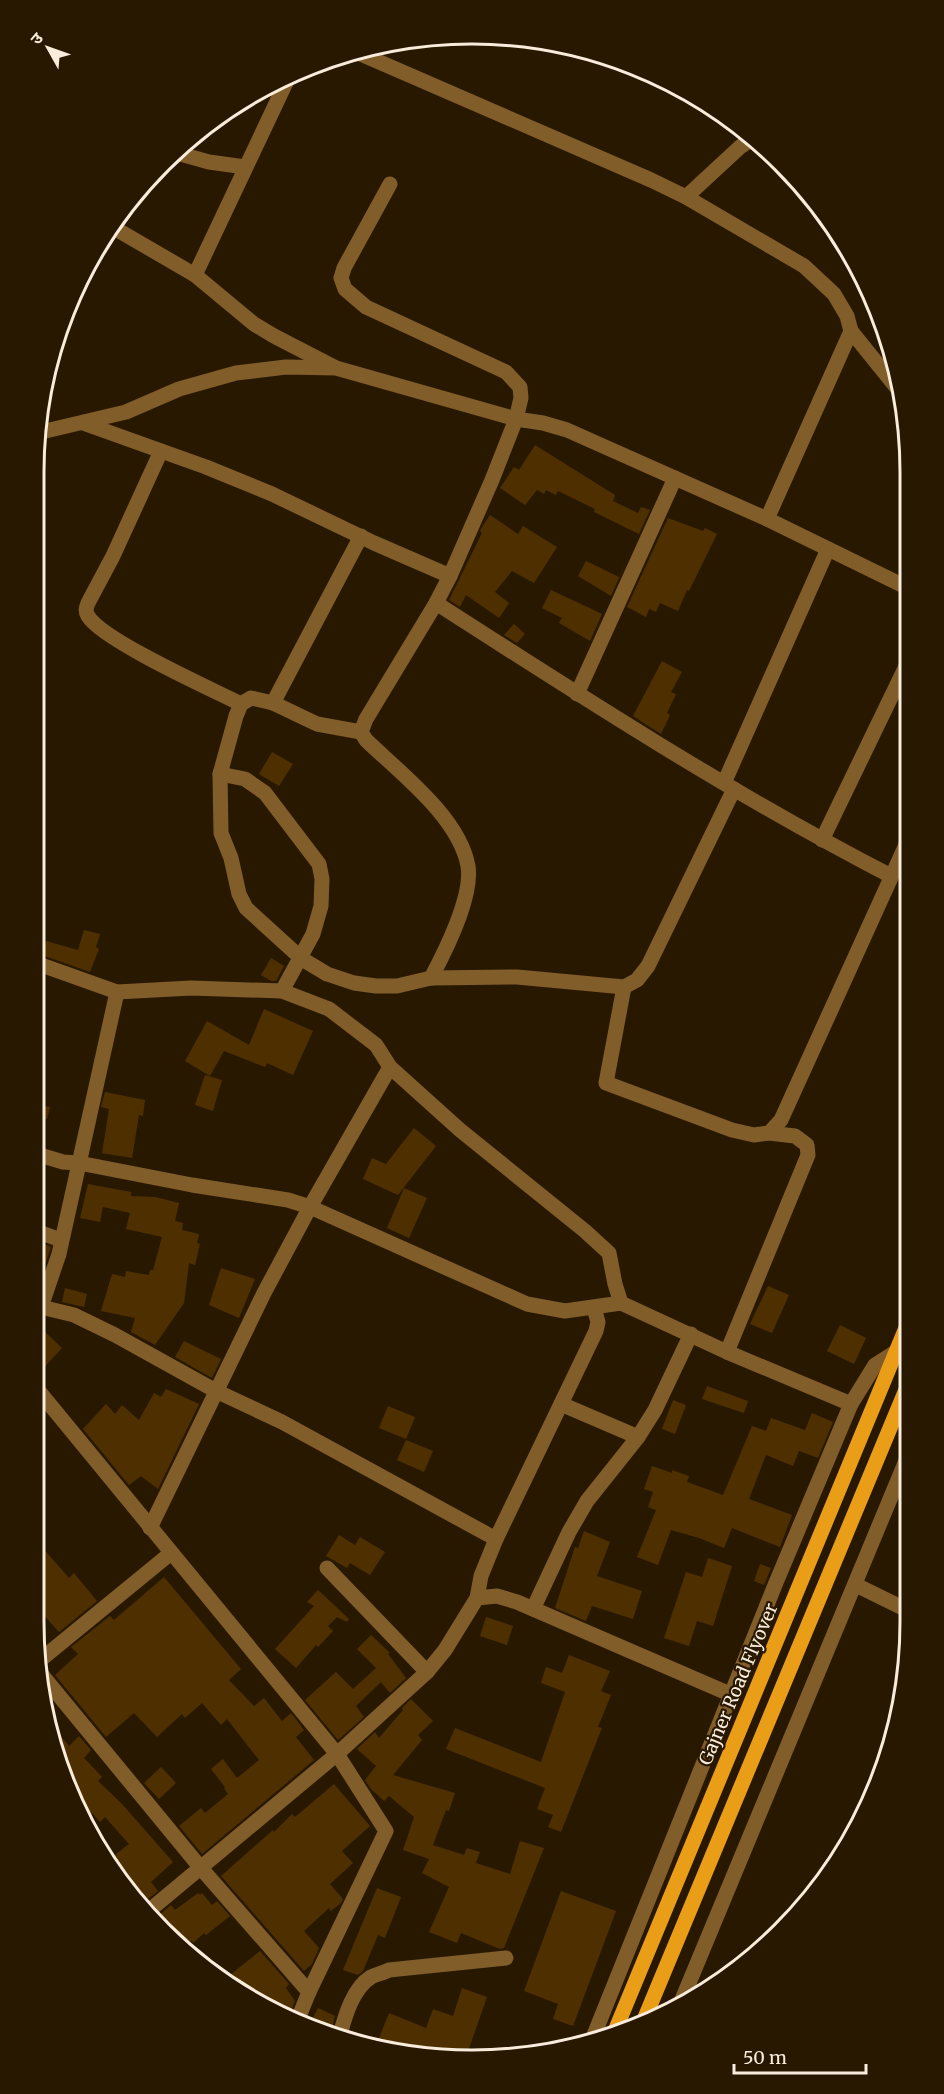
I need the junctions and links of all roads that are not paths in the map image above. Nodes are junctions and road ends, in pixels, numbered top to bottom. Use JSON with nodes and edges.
{"nodes":[{"id":1,"x":367,"y":57,"type":"edge"},
{"id":2,"x":284,"y":87,"type":"edge"},
{"id":3,"x":746,"y":143,"type":"edge"},
{"id":4,"x":184,"y":155,"type":"edge"},
{"id":5,"x":245,"y":167,"type":"junction"},
{"id":6,"x":390,"y":184,"type":"dead end"},
{"id":7,"x":686,"y":197,"type":"junction"},
{"id":8,"x":118,"y":230,"type":"edge"},
{"id":9,"x":195,"y":275,"type":"junction"},
{"id":10,"x":851,"y":332,"type":"junction"},
{"id":11,"x":336,"y":368,"type":"junction"},
{"id":12,"x":890,"y":379,"type":"edge"},
{"id":13,"x":516,"y":419,"type":"junction"},
{"id":14,"x":83,"y":423,"type":"junction"},
{"id":15,"x":45,"y":431,"type":"edge"},
{"id":16,"x":161,"y":451,"type":"junction"},
{"id":17,"x":675,"y":478,"type":"junction"},
{"id":18,"x":767,"y":519,"type":"junction"},
{"id":19,"x":361,"y":536,"type":"junction"},
{"id":20,"x":828,"y":549,"type":"junction"},
{"id":21,"x":450,"y":576,"type":"junction"},
{"id":22,"x":900,"y":584,"type":"edge"},
{"id":23,"x":436,"y":603,"type":"junction"},
{"id":24,"x":900,"y":679,"type":"edge"},
{"id":25,"x":577,"y":694,"type":"junction"},
{"id":26,"x":273,"y":703,"type":"junction"},
{"id":27,"x":241,"y":704,"type":"junction"},
{"id":28,"x":361,"y":732,"type":"junction"},
{"id":29,"x":220,"y":774,"type":"junction"},
{"id":30,"x":729,"y":786,"type":"junction"},
{"id":31,"x":822,"y":840,"type":"junction"},
{"id":32,"x":900,"y":857,"type":"edge"},
{"id":33,"x":891,"y":876,"type":"junction"},
{"id":34,"x":302,"y":959,"type":"junction"},
{"id":35,"x":44,"y":966,"type":"edge"},
{"id":36,"x":431,"y":978,"type":"junction"},
{"id":37,"x":624,"y":987,"type":"junction"},
{"id":38,"x":282,"y":991,"type":"junction"},
{"id":39,"x":117,"y":992,"type":"junction"},
{"id":40,"x":390,"y":1067,"type":"junction"},
{"id":41,"x":770,"y":1133,"type":"junction"},
{"id":42,"x":44,"y":1156,"type":"edge"},
{"id":43,"x":79,"y":1163,"type":"junction"},
{"id":44,"x":310,"y":1207,"type":"junction"},
{"id":45,"x":44,"y":1234,"type":"edge"},
{"id":46,"x":61,"y":1240,"type":"junction"},
{"id":47,"x":44,"y":1293,"type":"edge"},
{"id":48,"x":621,"y":1303,"type":"junction"},
{"id":49,"x":594,"y":1308,"type":"junction"},
{"id":50,"x":44,"y":1312,"type":"edge"},
{"id":51,"x":690,"y":1334,"type":"junction"},
{"id":52,"x":900,"y":1343,"type":"edge"},
{"id":53,"x":897,"y":1351,"type":"junction"},
{"id":54,"x":727,"y":1352,"type":"junction"},
{"id":55,"x":216,"y":1390,"type":"junction"},
{"id":56,"x":44,"y":1398,"type":"edge"},
{"id":57,"x":561,"y":1404,"type":"junction"},
{"id":58,"x":851,"y":1404,"type":"junction"},
{"id":59,"x":900,"y":1406,"type":"edge"},
{"id":60,"x":638,"y":1437,"type":"junction"},
{"id":61,"x":900,"y":1476,"type":"edge"},
{"id":62,"x":150,"y":1528,"type":"junction"},
{"id":63,"x":496,"y":1539,"type":"junction"},
{"id":64,"x":171,"y":1553,"type":"junction"},
{"id":65,"x":327,"y":1568,"type":"dead end"},
{"id":66,"x":856,"y":1585,"type":"junction"},
{"id":67,"x":477,"y":1598,"type":"junction"},
{"id":68,"x":900,"y":1607,"type":"edge"},
{"id":69,"x":533,"y":1609,"type":"junction"},
{"id":70,"x":45,"y":1656,"type":"edge"},
{"id":71,"x":427,"y":1672,"type":"junction"},
{"id":72,"x":48,"y":1682,"type":"edge"},
{"id":73,"x":732,"y":1695,"type":"junction"},
{"id":74,"x":337,"y":1754,"type":"junction"},
{"id":75,"x":200,"y":1867,"type":"junction"},
{"id":76,"x":152,"y":1908,"type":"edge"},
{"id":77,"x":506,"y":1958,"type":"dead end"},
{"id":78,"x":309,"y":1992,"type":"junction"},
{"id":79,"x":685,"y":1994,"type":"edge"},
{"id":80,"x":647,"y":2013,"type":"edge"},
{"id":81,"x":300,"y":2014,"type":"edge"},
{"id":82,"x":617,"y":2025,"type":"edge"},
{"id":83,"x":341,"y":2030,"type":"edge"},
{"id":84,"x":595,"y":2032,"type":"edge"}],
"edges":[{"from":1,"to":7,"type":"street"},
{"from":2,"to":5,"type":"street"},
{"from":3,"to":7,"type":"street"},
{"from":4,"to":5,"type":"street"},
{"from":5,"to":9,"type":"street"},
{"from":6,"to":13,"type":"street"},
{"from":7,"to":10,"type":"street"},
{"from":8,"to":9,"type":"street"},
{"from":9,"to":11,"type":"street"},
{"from":10,"to":12,"type":"street"},
{"from":10,"to":18,"type":"street"},
{"from":11,"to":13,"type":"street"},
{"from":11,"to":14,"type":"street"},
{"from":13,"to":17,"type":"street"},
{"from":13,"to":21,"type":"street"},
{"from":14,"to":15,"type":"street"},
{"from":14,"to":16,"type":"street"},
{"from":16,"to":19,"type":"street"},
{"from":16,"to":27,"type":"street"},
{"from":17,"to":18,"type":"street"},
{"from":17,"to":25,"type":"street"},
{"from":18,"to":20,"type":"street"},
{"from":19,"to":21,"type":"street"},
{"from":19,"to":26,"type":"street"},
{"from":20,"to":22,"type":"street"},
{"from":20,"to":30,"type":"street"},
{"from":21,"to":23,"type":"street"},
{"from":23,"to":25,"type":"street"},
{"from":23,"to":28,"type":"street"},
{"from":24,"to":31,"type":"street"},
{"from":25,"to":30,"type":"street"},
{"from":26,"to":27,"type":"street"},
{"from":26,"to":28,"type":"street"},
{"from":27,"to":29,"type":"street"},
{"from":28,"to":36,"type":"street"},
{"from":29,"to":34,"type":"street"},
{"from":29,"to":34,"type":"street"},
{"from":30,"to":31,"type":"street"},
{"from":30,"to":37,"type":"street"},
{"from":31,"to":33,"type":"street"},
{"from":32,"to":33,"type":"street"},
{"from":33,"to":41,"type":"street"},
{"from":34,"to":36,"type":"street"},
{"from":34,"to":38,"type":"street"},
{"from":35,"to":39,"type":"street"},
{"from":36,"to":37,"type":"street"},
{"from":37,"to":41,"type":"street"},
{"from":38,"to":39,"type":"street"},
{"from":38,"to":40,"type":"street"},
{"from":39,"to":43,"type":"street"},
{"from":40,"to":44,"type":"street"},
{"from":40,"to":48,"type":"street"},
{"from":41,"to":54,"type":"street"},
{"from":42,"to":43,"type":"street"},
{"from":43,"to":44,"type":"street"},
{"from":43,"to":46,"type":"street"},
{"from":44,"to":49,"type":"street"},
{"from":44,"to":55,"type":"street"},
{"from":45,"to":46,"type":"street"},
{"from":46,"to":47,"type":"street"},
{"from":48,"to":49,"type":"street"},
{"from":48,"to":51,"type":"street"},
{"from":49,"to":57,"type":"street"},
{"from":50,"to":55,"type":"street"},
{"from":51,"to":54,"type":"street"},
{"from":51,"to":60,"type":"street"},
{"from":52,"to":53,"type":"main road","name":"Gajner Road Flyover"},
{"from":53,"to":58,"type":"street"},
{"from":53,"to":82,"type":"main road","name":"Gajner Road Flyover"},
{"from":54,"to":58,"type":"street"},
{"from":55,"to":62,"type":"street"},
{"from":55,"to":63,"type":"street"},
{"from":56,"to":62,"type":"street"},
{"from":57,"to":60,"type":"street"},
{"from":57,"to":63,"type":"street"},
{"from":58,"to":73,"type":"street"},
{"from":59,"to":80,"type":"main road"},
{"from":60,"to":69,"type":"street"},
{"from":61,"to":66,"type":"street"},
{"from":62,"to":64,"type":"street"},
{"from":63,"to":67,"type":"street"},
{"from":64,"to":70,"type":"street"},
{"from":64,"to":74,"type":"street"},
{"from":65,"to":71,"type":"street"},
{"from":66,"to":68,"type":"street"},
{"from":66,"to":79,"type":"street"},
{"from":67,"to":69,"type":"street"},
{"from":67,"to":71,"type":"street"},
{"from":69,"to":73,"type":"street"},
{"from":71,"to":74,"type":"street"},
{"from":72,"to":75,"type":"street"},
{"from":73,"to":84,"type":"street"},
{"from":74,"to":75,"type":"street"},
{"from":74,"to":78,"type":"street"},
{"from":75,"to":76,"type":"street"},
{"from":75,"to":78,"type":"street"},
{"from":77,"to":83,"type":"street"},
{"from":78,"to":81,"type":"street"}]}
